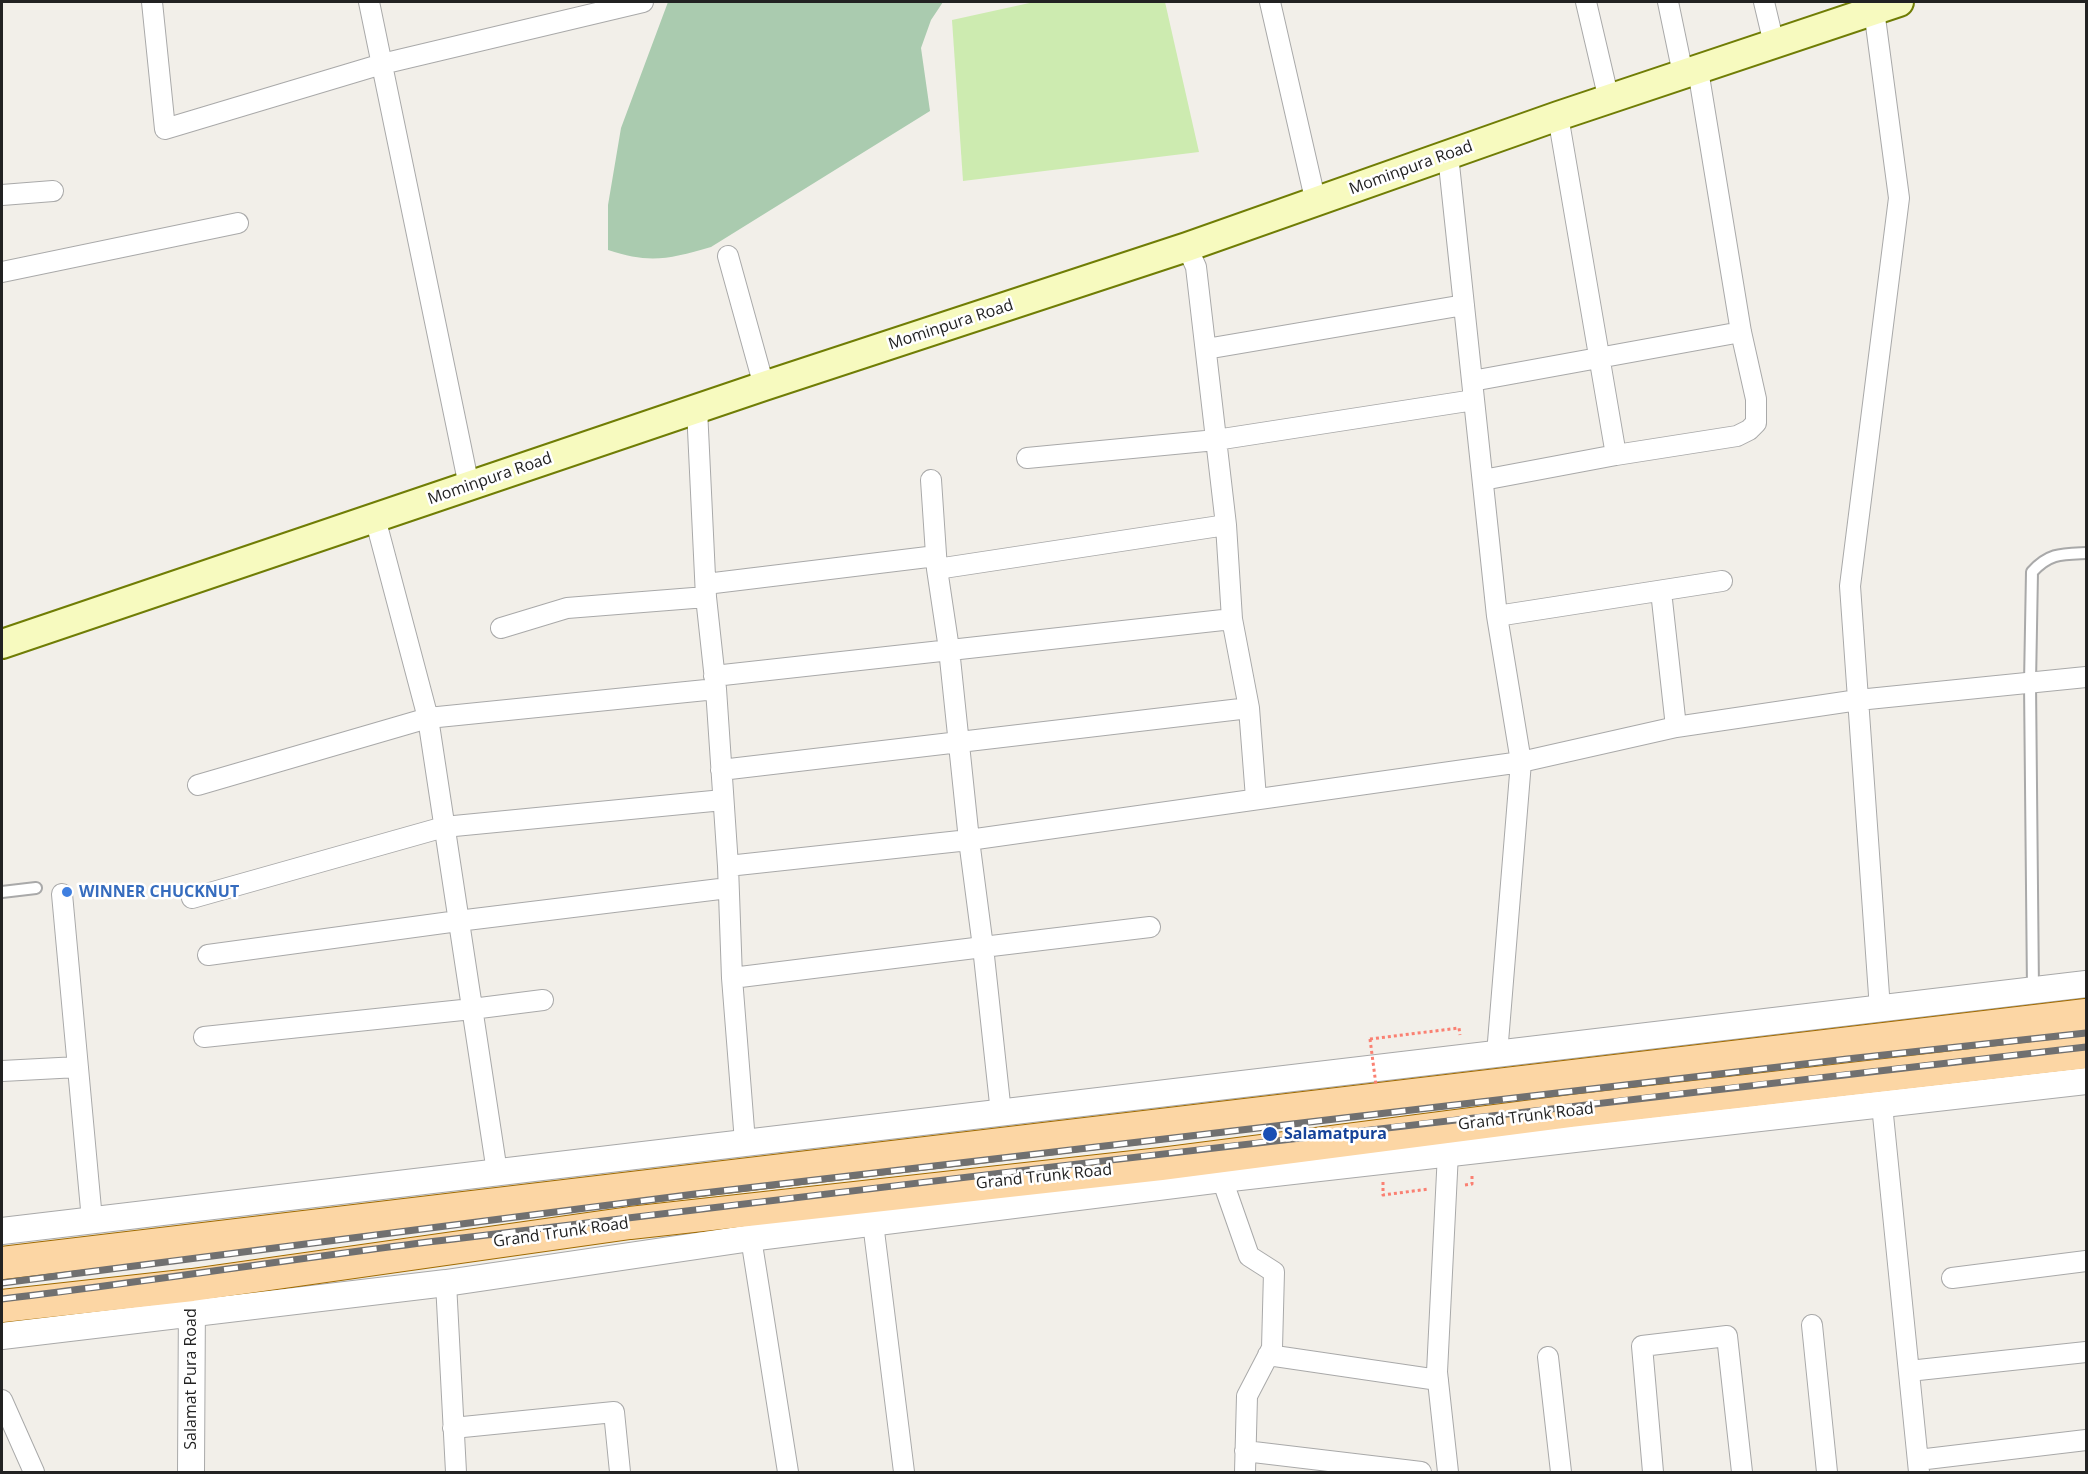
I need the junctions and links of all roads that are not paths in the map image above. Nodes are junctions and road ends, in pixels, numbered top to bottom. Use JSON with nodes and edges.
{"nodes":[{"id":1,"x":152,"y":2,"type":"edge"},
{"id":2,"x":369,"y":2,"type":"edge"},
{"id":3,"x":643,"y":2,"type":"edge"},
{"id":4,"x":1270,"y":2,"type":"edge"},
{"id":5,"x":1586,"y":2,"type":"edge"},
{"id":6,"x":1668,"y":2,"type":"edge"},
{"id":7,"x":1764,"y":2,"type":"edge"},
{"id":8,"x":1868,"y":8,"type":"edge"},
{"id":9,"x":1774,"y":44,"type":"junction"},
{"id":10,"x":382,"y":64,"type":"junction"},
{"id":11,"x":1691,"y":72,"type":"junction"},
{"id":12,"x":1609,"y":100,"type":"junction"},
{"id":13,"x":1558,"y":116,"type":"junction"},
{"id":14,"x":1448,"y":154,"type":"junction"},
{"id":15,"x":53,"y":191,"type":"dead end"},
{"id":16,"x":2,"y":195,"type":"edge"},
{"id":17,"x":1316,"y":203,"type":"junction"},
{"id":18,"x":238,"y":223,"type":"dead end"},
{"id":19,"x":1187,"y":247,"type":"junction"},
{"id":20,"x":728,"y":256,"type":"dead end"},
{"id":21,"x":2,"y":272,"type":"edge"},
{"id":22,"x":1464,"y":305,"type":"junction"},
{"id":23,"x":1741,"y":332,"type":"junction"},
{"id":24,"x":1206,"y":349,"type":"junction"},
{"id":25,"x":1599,"y":357,"type":"junction"},
{"id":26,"x":764,"y":386,"type":"junction"},
{"id":27,"x":1473,"y":390,"type":"junction"},
{"id":28,"x":697,"y":409,"type":"junction"},
{"id":29,"x":1216,"y":440,"type":"junction"},
{"id":30,"x":1616,"y":455,"type":"junction"},
{"id":31,"x":1027,"y":458,"type":"dead end"},
{"id":32,"x":931,"y":480,"type":"dead end"},
{"id":33,"x":1483,"y":480,"type":"junction"},
{"id":34,"x":469,"y":486,"type":"junction"},
{"id":35,"x":375,"y":518,"type":"junction"},
{"id":36,"x":1226,"y":525,"type":"junction"},
{"id":37,"x":2086,"y":553,"type":"edge"},
{"id":38,"x":937,"y":562,"type":"junction"},
{"id":39,"x":1722,"y":581,"type":"dead end"},
{"id":40,"x":706,"y":591,"type":"junction"},
{"id":41,"x":1661,"y":591,"type":"junction"},
{"id":42,"x":1497,"y":616,"type":"junction"},
{"id":43,"x":1232,"y":619,"type":"junction"},
{"id":44,"x":501,"y":628,"type":"dead end"},
{"id":45,"x":2,"y":644,"type":"edge"},
{"id":46,"x":949,"y":649,"type":"junction"},
{"id":47,"x":2086,"y":677,"type":"edge"},
{"id":48,"x":715,"y":683,"type":"junction"},
{"id":49,"x":2030,"y":683,"type":"junction"},
{"id":50,"x":1858,"y":700,"type":"junction"},
{"id":51,"x":1249,"y":708,"type":"junction"},
{"id":52,"x":428,"y":717,"type":"junction"},
{"id":53,"x":1676,"y":727,"type":"junction"},
{"id":54,"x":959,"y":741,"type":"junction"},
{"id":55,"x":1521,"y":762,"type":"junction"},
{"id":56,"x":722,"y":770,"type":"junction"},
{"id":57,"x":198,"y":784,"type":"dead end"},
{"id":58,"x":1256,"y":798,"type":"junction"},
{"id":59,"x":723,"y":800,"type":"junction"},
{"id":60,"x":444,"y":827,"type":"junction"},
{"id":61,"x":969,"y":840,"type":"junction"},
{"id":62,"x":728,"y":866,"type":"junction"},
{"id":63,"x":36,"y":888,"type":"dead end"},
{"id":64,"x":728,"y":888,"type":"junction"},
{"id":65,"x":2,"y":892,"type":"edge"},
{"id":66,"x":62,"y":894,"type":"dead end"},
{"id":67,"x":192,"y":898,"type":"dead end"},
{"id":68,"x":458,"y":921,"type":"junction"},
{"id":69,"x":1150,"y":927,"type":"dead end"},
{"id":70,"x":983,"y":947,"type":"junction"},
{"id":71,"x":208,"y":955,"type":"dead end"},
{"id":72,"x":732,"y":978,"type":"junction"},
{"id":73,"x":2086,"y":984,"type":"edge"},
{"id":74,"x":2033,"y":991,"type":"junction"},
{"id":75,"x":543,"y":1000,"type":"dead end"},
{"id":76,"x":472,"y":1009,"type":"junction"},
{"id":77,"x":1880,"y":1009,"type":"junction"},
{"id":78,"x":2086,"y":1015,"type":"edge"},
{"id":79,"x":204,"y":1037,"type":"dead end"},
{"id":80,"x":2086,"y":1052,"type":"edge"},
{"id":81,"x":1497,"y":1054,"type":"junction"},
{"id":82,"x":78,"y":1067,"type":"junction"},
{"id":83,"x":2,"y":1071,"type":"edge"},
{"id":84,"x":2086,"y":1081,"type":"edge"},
{"id":85,"x":1882,"y":1105,"type":"junction"},
{"id":86,"x":1000,"y":1113,"type":"junction"},
{"id":87,"x":1629,"y":1119,"type":"junction"},
{"id":88,"x":745,"y":1142,"type":"junction"},
{"id":89,"x":1448,"y":1153,"type":"junction"},
{"id":90,"x":496,"y":1172,"type":"junction"},
{"id":91,"x":1222,"y":1179,"type":"junction"},
{"id":92,"x":626,"y":1188,"type":"junction"},
{"id":93,"x":92,"y":1220,"type":"junction"},
{"id":94,"x":630,"y":1223,"type":"junction"},
{"id":95,"x":873,"y":1223,"type":"junction"},
{"id":96,"x":2,"y":1231,"type":"edge"},
{"id":97,"x":751,"y":1238,"type":"junction"},
{"id":98,"x":2086,"y":1261,"type":"edge"},
{"id":99,"x":2,"y":1263,"type":"edge"},
{"id":100,"x":1952,"y":1278,"type":"dead end"},
{"id":101,"x":446,"y":1283,"type":"junction"},
{"id":102,"x":192,"y":1299,"type":"junction"},
{"id":103,"x":2,"y":1306,"type":"edge"},
{"id":104,"x":1812,"y":1326,"type":"dead end"},
{"id":105,"x":2,"y":1336,"type":"edge"},
{"id":106,"x":2086,"y":1352,"type":"edge"},
{"id":107,"x":1268,"y":1355,"type":"junction"},
{"id":108,"x":1548,"y":1357,"type":"dead end"},
{"id":109,"x":1909,"y":1371,"type":"junction"},
{"id":110,"x":1438,"y":1380,"type":"junction"},
{"id":111,"x":2,"y":1400,"type":"edge"},
{"id":112,"x":453,"y":1428,"type":"junction"},
{"id":113,"x":2086,"y":1440,"type":"edge"},
{"id":114,"x":1245,"y":1451,"type":"junction"},
{"id":115,"x":1918,"y":1466,"type":"edge"},
{"id":116,"x":34,"y":1473,"type":"edge"},
{"id":117,"x":192,"y":1473,"type":"edge"},
{"id":118,"x":456,"y":1473,"type":"edge"},
{"id":119,"x":620,"y":1473,"type":"edge"},
{"id":120,"x":788,"y":1473,"type":"edge"},
{"id":121,"x":904,"y":1473,"type":"edge"},
{"id":122,"x":1245,"y":1473,"type":"edge"},
{"id":123,"x":1421,"y":1473,"type":"edge"},
{"id":124,"x":1448,"y":1473,"type":"edge"},
{"id":125,"x":1561,"y":1473,"type":"edge"},
{"id":126,"x":1653,"y":1473,"type":"edge"},
{"id":127,"x":1742,"y":1473,"type":"edge"},
{"id":128,"x":1827,"y":1473,"type":"edge"}],
"edges":[{"from":1,"to":10,"type":"street"},
{"from":2,"to":10,"type":"street"},
{"from":3,"to":10,"type":"street"},
{"from":4,"to":17,"type":"street"},
{"from":5,"to":12,"type":"street"},
{"from":6,"to":11,"type":"street"},
{"from":7,"to":9,"type":"street"},
{"from":8,"to":9,"type":"main road","name":"Mominpura Road"},
{"from":8,"to":50,"type":"street"},
{"from":9,"to":11,"type":"main road","name":"Mominpura Road"},
{"from":10,"to":34,"type":"street"},
{"from":11,"to":12,"type":"main road","name":"Mominpura Road"},
{"from":11,"to":23,"type":"street"},
{"from":12,"to":13,"type":"main road","name":"Mominpura Road"},
{"from":13,"to":14,"type":"main road","name":"Mominpura Road"},
{"from":13,"to":25,"type":"street"},
{"from":14,"to":17,"type":"main road","name":"Mominpura Road"},
{"from":14,"to":22,"type":"street"},
{"from":15,"to":16,"type":"street"},
{"from":17,"to":19,"type":"main road","name":"Mominpura Road"},
{"from":18,"to":21,"type":"street"},
{"from":19,"to":24,"type":"street"},
{"from":19,"to":26,"type":"main road","name":"Mominpura Road"},
{"from":20,"to":26,"type":"street"},
{"from":22,"to":24,"type":"street"},
{"from":22,"to":27,"type":"street"},
{"from":23,"to":25,"type":"street"},
{"from":23,"to":30,"type":"street"},
{"from":24,"to":29,"type":"street"},
{"from":25,"to":27,"type":"street"},
{"from":25,"to":30,"type":"street"},
{"from":26,"to":28,"type":"main road","name":"Mominpura Road"},
{"from":27,"to":29,"type":"street"},
{"from":27,"to":33,"type":"street"},
{"from":28,"to":34,"type":"main road","name":"Mominpura Road"},
{"from":28,"to":40,"type":"street"},
{"from":29,"to":31,"type":"street"},
{"from":29,"to":36,"type":"street"},
{"from":30,"to":33,"type":"street"},
{"from":32,"to":38,"type":"street"},
{"from":33,"to":42,"type":"street"},
{"from":34,"to":35,"type":"main road","name":"Mominpura Road"},
{"from":35,"to":45,"type":"main road","name":"Mominpura Road"},
{"from":35,"to":52,"type":"street"},
{"from":36,"to":38,"type":"street"},
{"from":36,"to":43,"type":"street"},
{"from":37,"to":49,"type":"lane"},
{"from":38,"to":40,"type":"street"},
{"from":38,"to":46,"type":"street"},
{"from":39,"to":41,"type":"street"},
{"from":40,"to":44,"type":"street"},
{"from":40,"to":48,"type":"street"},
{"from":41,"to":42,"type":"street"},
{"from":41,"to":53,"type":"street"},
{"from":42,"to":55,"type":"street"},
{"from":43,"to":46,"type":"street"},
{"from":43,"to":51,"type":"street"},
{"from":46,"to":48,"type":"street"},
{"from":46,"to":54,"type":"street"},
{"from":47,"to":49,"type":"street"},
{"from":48,"to":52,"type":"street"},
{"from":48,"to":56,"type":"street"},
{"from":49,"to":50,"type":"street"},
{"from":49,"to":74,"type":"lane"},
{"from":50,"to":53,"type":"street"},
{"from":50,"to":77,"type":"street"},
{"from":51,"to":54,"type":"street"},
{"from":51,"to":58,"type":"street"},
{"from":52,"to":57,"type":"street"},
{"from":52,"to":60,"type":"street"},
{"from":53,"to":55,"type":"street"},
{"from":54,"to":56,"type":"street"},
{"from":54,"to":61,"type":"street"},
{"from":55,"to":58,"type":"street"},
{"from":55,"to":81,"type":"street"},
{"from":56,"to":59,"type":"street"},
{"from":58,"to":61,"type":"street"},
{"from":59,"to":60,"type":"street"},
{"from":59,"to":62,"type":"street"},
{"from":60,"to":67,"type":"street"},
{"from":60,"to":68,"type":"street"},
{"from":61,"to":62,"type":"street"},
{"from":61,"to":70,"type":"street"},
{"from":62,"to":64,"type":"street"},
{"from":63,"to":65,"type":"lane"},
{"from":64,"to":68,"type":"street"},
{"from":64,"to":72,"type":"street"},
{"from":66,"to":82,"type":"street"},
{"from":68,"to":71,"type":"street"},
{"from":68,"to":76,"type":"street"},
{"from":69,"to":70,"type":"street"},
{"from":70,"to":72,"type":"street"},
{"from":70,"to":86,"type":"street"},
{"from":72,"to":88,"type":"street"},
{"from":73,"to":74,"type":"street"},
{"from":74,"to":77,"type":"street"},
{"from":75,"to":76,"type":"street"},
{"from":76,"to":79,"type":"street"},
{"from":76,"to":90,"type":"street"},
{"from":77,"to":81,"type":"street"},
{"from":78,"to":92,"type":"main road"},
{"from":80,"to":87,"type":"main road","name":"Grand Trunk Road"},
{"from":81,"to":86,"type":"street"},
{"from":82,"to":83,"type":"street"},
{"from":82,"to":93,"type":"street"},
{"from":84,"to":85,"type":"street"},
{"from":85,"to":87,"type":"street"},
{"from":85,"to":109,"type":"street"},
{"from":86,"to":88,"type":"street"},
{"from":87,"to":89,"type":"street"},
{"from":87,"to":94,"type":"main road","name":"Grand Trunk Road"},
{"from":88,"to":90,"type":"street"},
{"from":89,"to":91,"type":"street"},
{"from":89,"to":110,"type":"street"},
{"from":90,"to":93,"type":"street"},
{"from":91,"to":95,"type":"street"},
{"from":91,"to":107,"type":"street"},
{"from":92,"to":94,"type":"main road"},
{"from":92,"to":99,"type":"main road"},
{"from":93,"to":96,"type":"street"},
{"from":94,"to":102,"type":"main road","name":"Grand Trunk Road"},
{"from":95,"to":97,"type":"street"},
{"from":95,"to":121,"type":"street"},
{"from":97,"to":101,"type":"street"},
{"from":97,"to":120,"type":"street"},
{"from":98,"to":100,"type":"street"},
{"from":101,"to":102,"type":"street"},
{"from":101,"to":112,"type":"street"},
{"from":102,"to":103,"type":"main road","name":"Grand Trunk Road"},
{"from":102,"to":105,"type":"street"},
{"from":102,"to":117,"type":"street","name":"Salamat Pura Road"},
{"from":104,"to":128,"type":"street"},
{"from":106,"to":109,"type":"street"},
{"from":107,"to":110,"type":"street"},
{"from":107,"to":114,"type":"street"},
{"from":108,"to":125,"type":"street"},
{"from":109,"to":115,"type":"street"},
{"from":110,"to":124,"type":"street"},
{"from":111,"to":116,"type":"street"},
{"from":112,"to":118,"type":"street"},
{"from":112,"to":119,"type":"street"},
{"from":113,"to":115,"type":"street"},
{"from":114,"to":122,"type":"street"},
{"from":114,"to":123,"type":"street"},
{"from":126,"to":127,"type":"street"}]}
